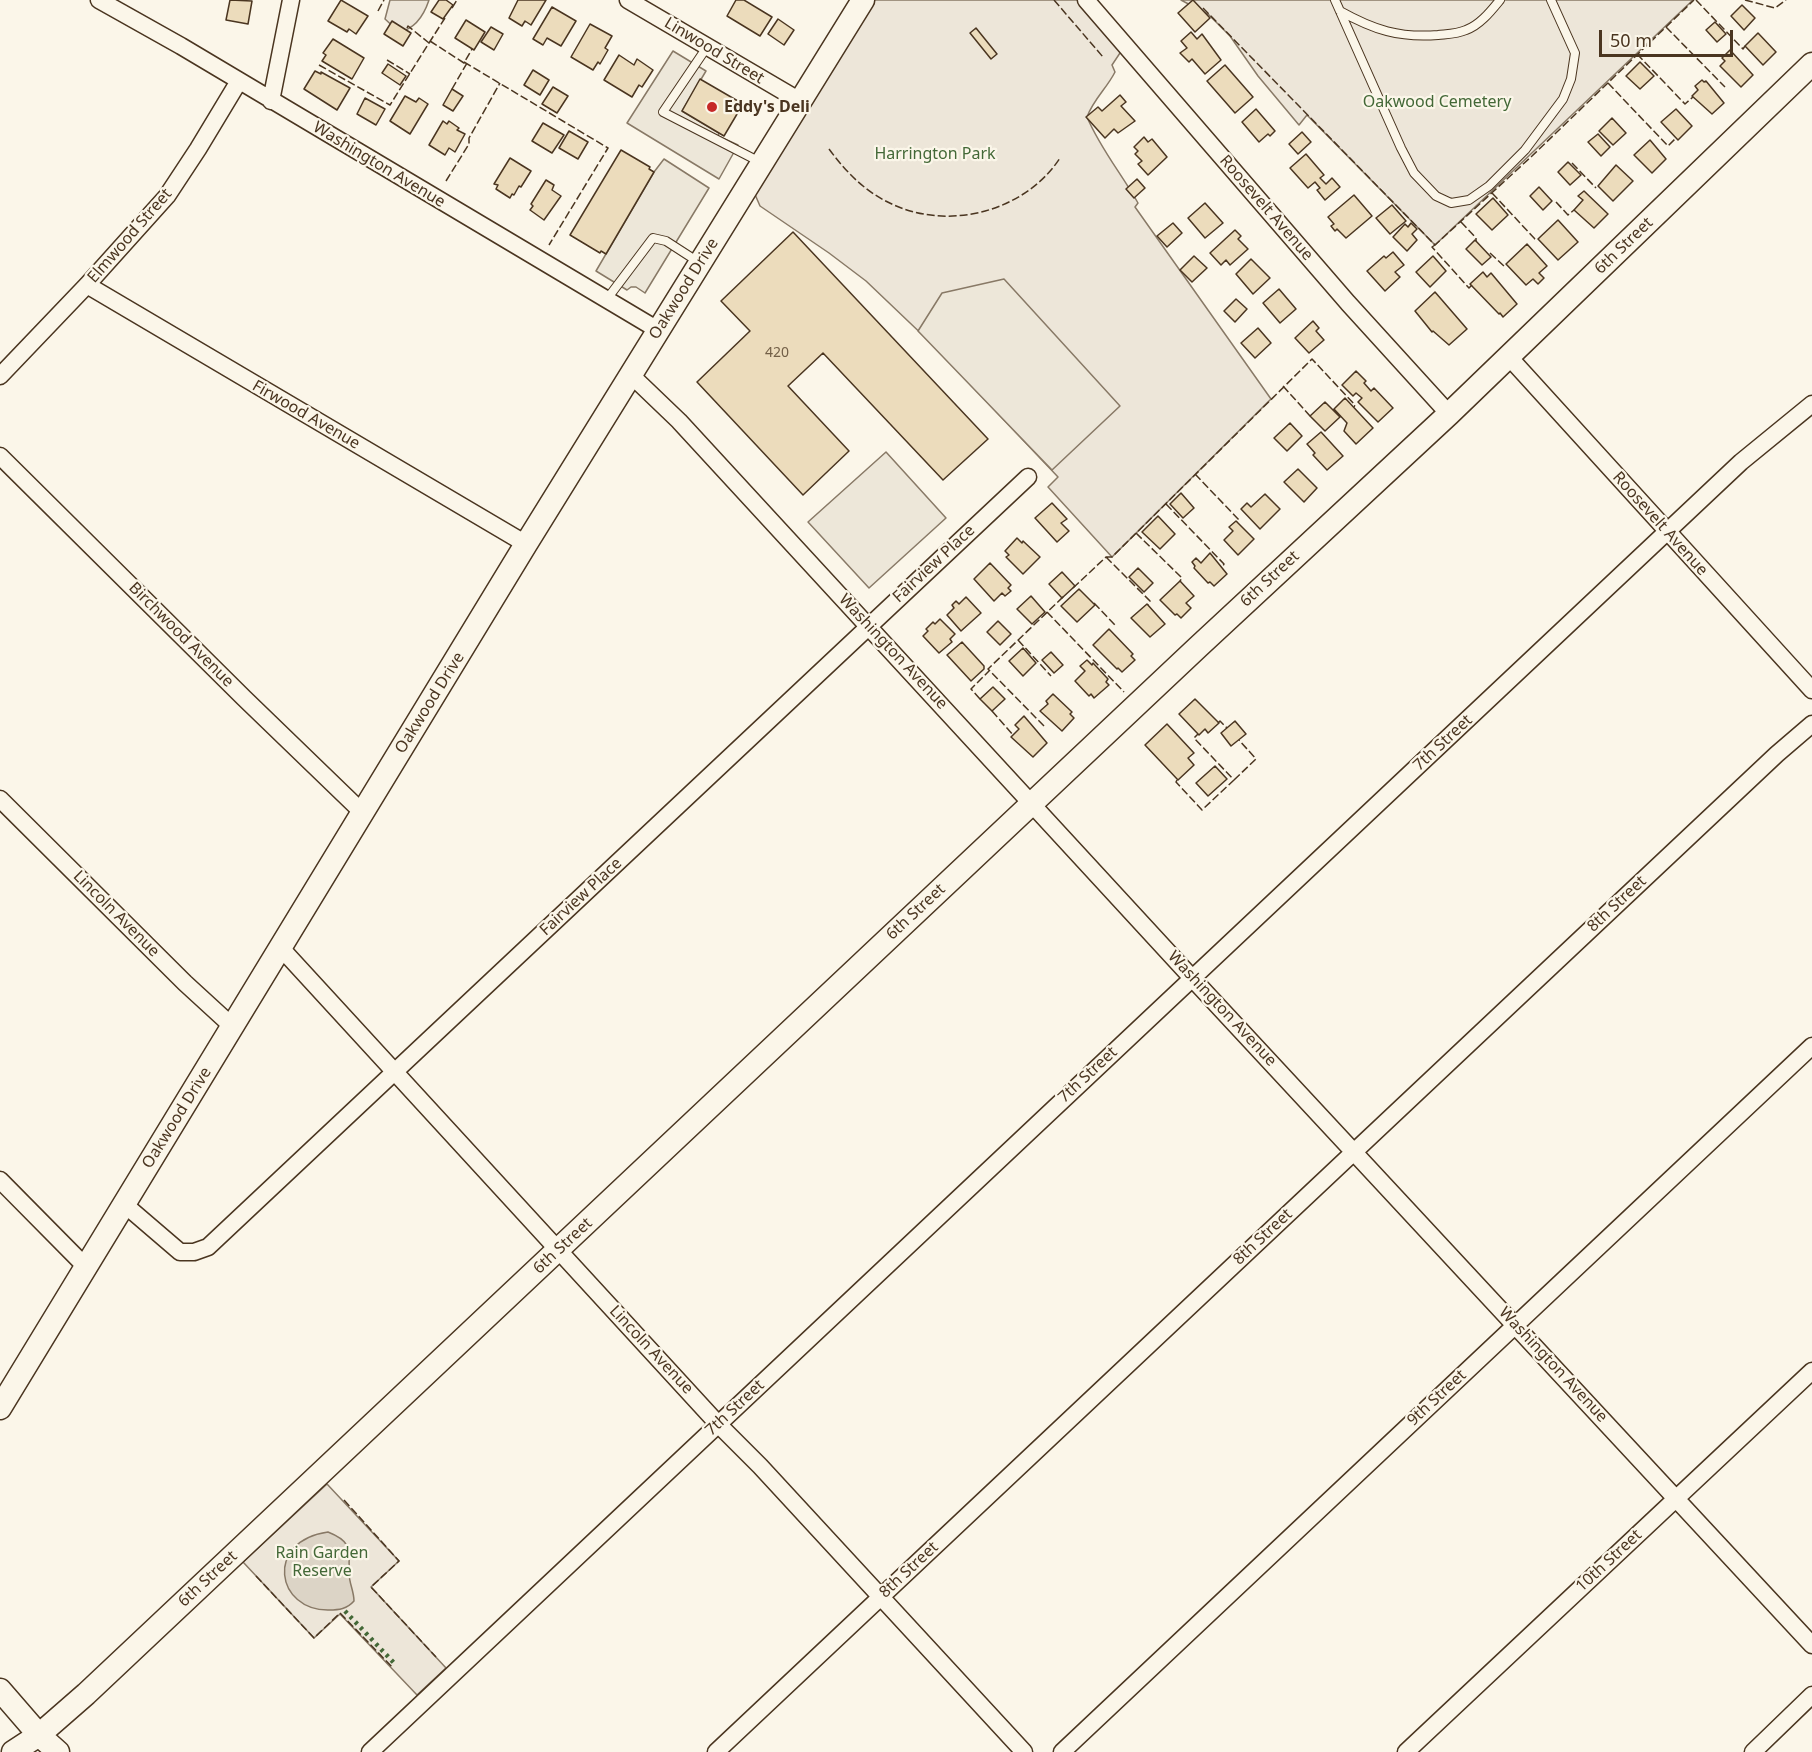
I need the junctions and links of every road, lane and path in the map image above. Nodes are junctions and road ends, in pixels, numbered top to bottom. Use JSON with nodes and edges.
{"nodes":[{"id":1,"x":99,"y":0,"type":"edge"},
{"id":2,"x":291,"y":0,"type":"edge"},
{"id":3,"x":628,"y":0,"type":"edge"},
{"id":4,"x":863,"y":0,"type":"edge"},
{"id":5,"x":1086,"y":0,"type":"edge"},
{"id":6,"x":1335,"y":0,"type":"edge"},
{"id":7,"x":1500,"y":0,"type":"edge"},
{"id":8,"x":1551,"y":0,"type":"edge"},
{"id":9,"x":1340,"y":10,"type":"junction"},
{"id":10,"x":707,"y":48,"type":"junction"},
{"id":11,"x":1812,"y":64,"type":"edge"},
{"id":12,"x":239,"y":81,"type":"junction"},
{"id":13,"x":271,"y":101,"type":"junction"},
{"id":14,"x":800,"y":102,"type":"junction"},
{"id":15,"x":762,"y":163,"type":"junction"},
{"id":16,"x":701,"y":263,"type":"junction"},
{"id":17,"x":87,"y":285,"type":"junction"},
{"id":18,"x":607,"y":298,"type":"junction"},
{"id":19,"x":658,"y":330,"type":"junction"},
{"id":20,"x":1509,"y":357,"type":"junction"},
{"id":21,"x":631,"y":375,"type":"junction"},
{"id":22,"x":0,"y":376,"type":"edge"},
{"id":23,"x":1812,"y":404,"type":"edge"},
{"id":24,"x":1449,"y":414,"type":"junction"},
{"id":25,"x":0,"y":456,"type":"edge"},
{"id":26,"x":1028,"y":477,"type":"dead end"},
{"id":27,"x":1667,"y":531,"type":"junction"},
{"id":28,"x":526,"y":544,"type":"junction"},
{"id":29,"x":868,"y":625,"type":"junction"},
{"id":30,"x":1812,"y":690,"type":"edge"},
{"id":31,"x":1812,"y":724,"type":"edge"},
{"id":32,"x":0,"y":799,"type":"edge"},
{"id":33,"x":1033,"y":804,"type":"junction"},
{"id":34,"x":363,"y":813,"type":"junction"},
{"id":35,"x":280,"y":947,"type":"junction"},
{"id":36,"x":1192,"y":978,"type":"junction"},
{"id":37,"x":233,"y":1027,"type":"junction"},
{"id":38,"x":1812,"y":1046,"type":"edge"},
{"id":39,"x":394,"y":1072,"type":"junction"},
{"id":40,"x":1354,"y":1151,"type":"junction"},
{"id":41,"x":0,"y":1180,"type":"edge"},
{"id":42,"x":124,"y":1204,"type":"junction"},
{"id":43,"x":560,"y":1250,"type":"junction"},
{"id":44,"x":85,"y":1266,"type":"junction"},
{"id":45,"x":1515,"y":1324,"type":"junction"},
{"id":46,"x":1812,"y":1371,"type":"edge"},
{"id":47,"x":0,"y":1408,"type":"edge"},
{"id":48,"x":718,"y":1424,"type":"junction"},
{"id":49,"x":1677,"y":1498,"type":"junction"},
{"id":50,"x":879,"y":1597,"type":"junction"},
{"id":51,"x":1812,"y":1645,"type":"edge"},
{"id":52,"x":1812,"y":1695,"type":"edge"},
{"id":53,"x":2,"y":1696,"type":"edge"},
{"id":54,"x":39,"y":1735,"type":"junction"},
{"id":55,"x":13,"y":1752,"type":"edge"},
{"id":56,"x":58,"y":1752,"type":"edge"},
{"id":57,"x":370,"y":1752,"type":"edge"},
{"id":58,"x":716,"y":1752,"type":"edge"},
{"id":59,"x":1024,"y":1752,"type":"edge"},
{"id":60,"x":1062,"y":1752,"type":"edge"},
{"id":61,"x":1407,"y":1752,"type":"edge"},
{"id":62,"x":1753,"y":1752,"type":"edge"}],
"edges":[{"from":1,"to":12,"type":"street","name":"Washington Avenue"},
{"from":2,"to":13,"type":"street"},
{"from":3,"to":10,"type":"street","name":"Linwood Street"},
{"from":4,"to":14,"type":"street","name":"Oakwood Drive"},
{"from":5,"to":24,"type":"street","name":"Roosevelt Avenue"},
{"from":6,"to":9,"type":"lane"},
{"from":7,"to":9,"type":"lane"},
{"from":8,"to":9,"type":"lane"},
{"from":10,"to":14,"type":"street","name":"Linwood Street"},
{"from":10,"to":15,"type":"lane"},
{"from":11,"to":20,"type":"street","name":"6th Street"},
{"from":12,"to":13,"type":"street","name":"Washington Avenue"},
{"from":12,"to":17,"type":"street","name":"Elmwood Street"},
{"from":13,"to":18,"type":"street","name":"Washington Avenue"},
{"from":14,"to":15,"type":"street","name":"Oakwood Drive"},
{"from":15,"to":16,"type":"street","name":"Oakwood Drive"},
{"from":16,"to":18,"type":"lane"},
{"from":16,"to":19,"type":"street","name":"Oakwood Drive"},
{"from":17,"to":22,"type":"street","name":"Elmwood Street"},
{"from":17,"to":28,"type":"street","name":"Firwood Avenue"},
{"from":18,"to":19,"type":"street","name":"Washington Avenue"},
{"from":19,"to":21,"type":"street","name":"Oakwood Drive"},
{"from":20,"to":24,"type":"street","name":"6th Street"},
{"from":20,"to":27,"type":"street","name":"Roosevelt Avenue"},
{"from":21,"to":28,"type":"street","name":"Oakwood Drive"},
{"from":21,"to":29,"type":"street","name":"Washington Avenue"},
{"from":23,"to":27,"type":"street","name":"7th Street"},
{"from":24,"to":33,"type":"street","name":"6th Street"},
{"from":25,"to":34,"type":"street","name":"Birchwood Avenue"},
{"from":26,"to":29,"type":"street","name":"Fairview Place"},
{"from":27,"to":30,"type":"street","name":"Roosevelt Avenue"},
{"from":27,"to":36,"type":"street","name":"7th Street"},
{"from":28,"to":34,"type":"street","name":"Oakwood Drive"},
{"from":29,"to":33,"type":"street","name":"Washington Avenue"},
{"from":29,"to":39,"type":"street","name":"Fairview Place"},
{"from":31,"to":40,"type":"street","name":"8th Street"},
{"from":32,"to":37,"type":"street","name":"Lincoln Avenue"},
{"from":33,"to":36,"type":"street","name":"Washington Avenue"},
{"from":33,"to":43,"type":"street","name":"6th Street"},
{"from":34,"to":35,"type":"street","name":"Oakwood Drive"},
{"from":35,"to":37,"type":"street","name":"Oakwood Drive"},
{"from":35,"to":39,"type":"street","name":"Lincoln Avenue"},
{"from":36,"to":40,"type":"street","name":"Washington Avenue"},
{"from":36,"to":48,"type":"street","name":"7th Street"},
{"from":37,"to":42,"type":"street","name":"Oakwood Drive"},
{"from":38,"to":45,"type":"street","name":"9th Street"},
{"from":39,"to":42,"type":"street","name":"Fairview Place"},
{"from":39,"to":43,"type":"street","name":"Lincoln Avenue"},
{"from":40,"to":45,"type":"street","name":"Washington Avenue"},
{"from":40,"to":50,"type":"street","name":"8th Street"},
{"from":41,"to":44,"type":"street"},
{"from":42,"to":44,"type":"street","name":"Oakwood Drive"},
{"from":43,"to":48,"type":"street","name":"Lincoln Avenue"},
{"from":43,"to":54,"type":"street","name":"6th Street"},
{"from":44,"to":47,"type":"street","name":"Oakwood Drive"},
{"from":45,"to":49,"type":"street","name":"Washington Avenue"},
{"from":45,"to":60,"type":"street","name":"9th Street"},
{"from":46,"to":49,"type":"street","name":"10th Street"},
{"from":48,"to":50,"type":"street","name":"Lincoln Avenue"},
{"from":48,"to":57,"type":"street","name":"7th Street"},
{"from":49,"to":51,"type":"street","name":"Washington Avenue"},
{"from":49,"to":61,"type":"street","name":"10th Street"},
{"from":50,"to":58,"type":"street","name":"8th Street"},
{"from":50,"to":59,"type":"street","name":"Lincoln Avenue"},
{"from":52,"to":62,"type":"street"},
{"from":53,"to":54,"type":"street"},
{"from":54,"to":55,"type":"street","name":"6th Street"},
{"from":54,"to":56,"type":"street"}]}
